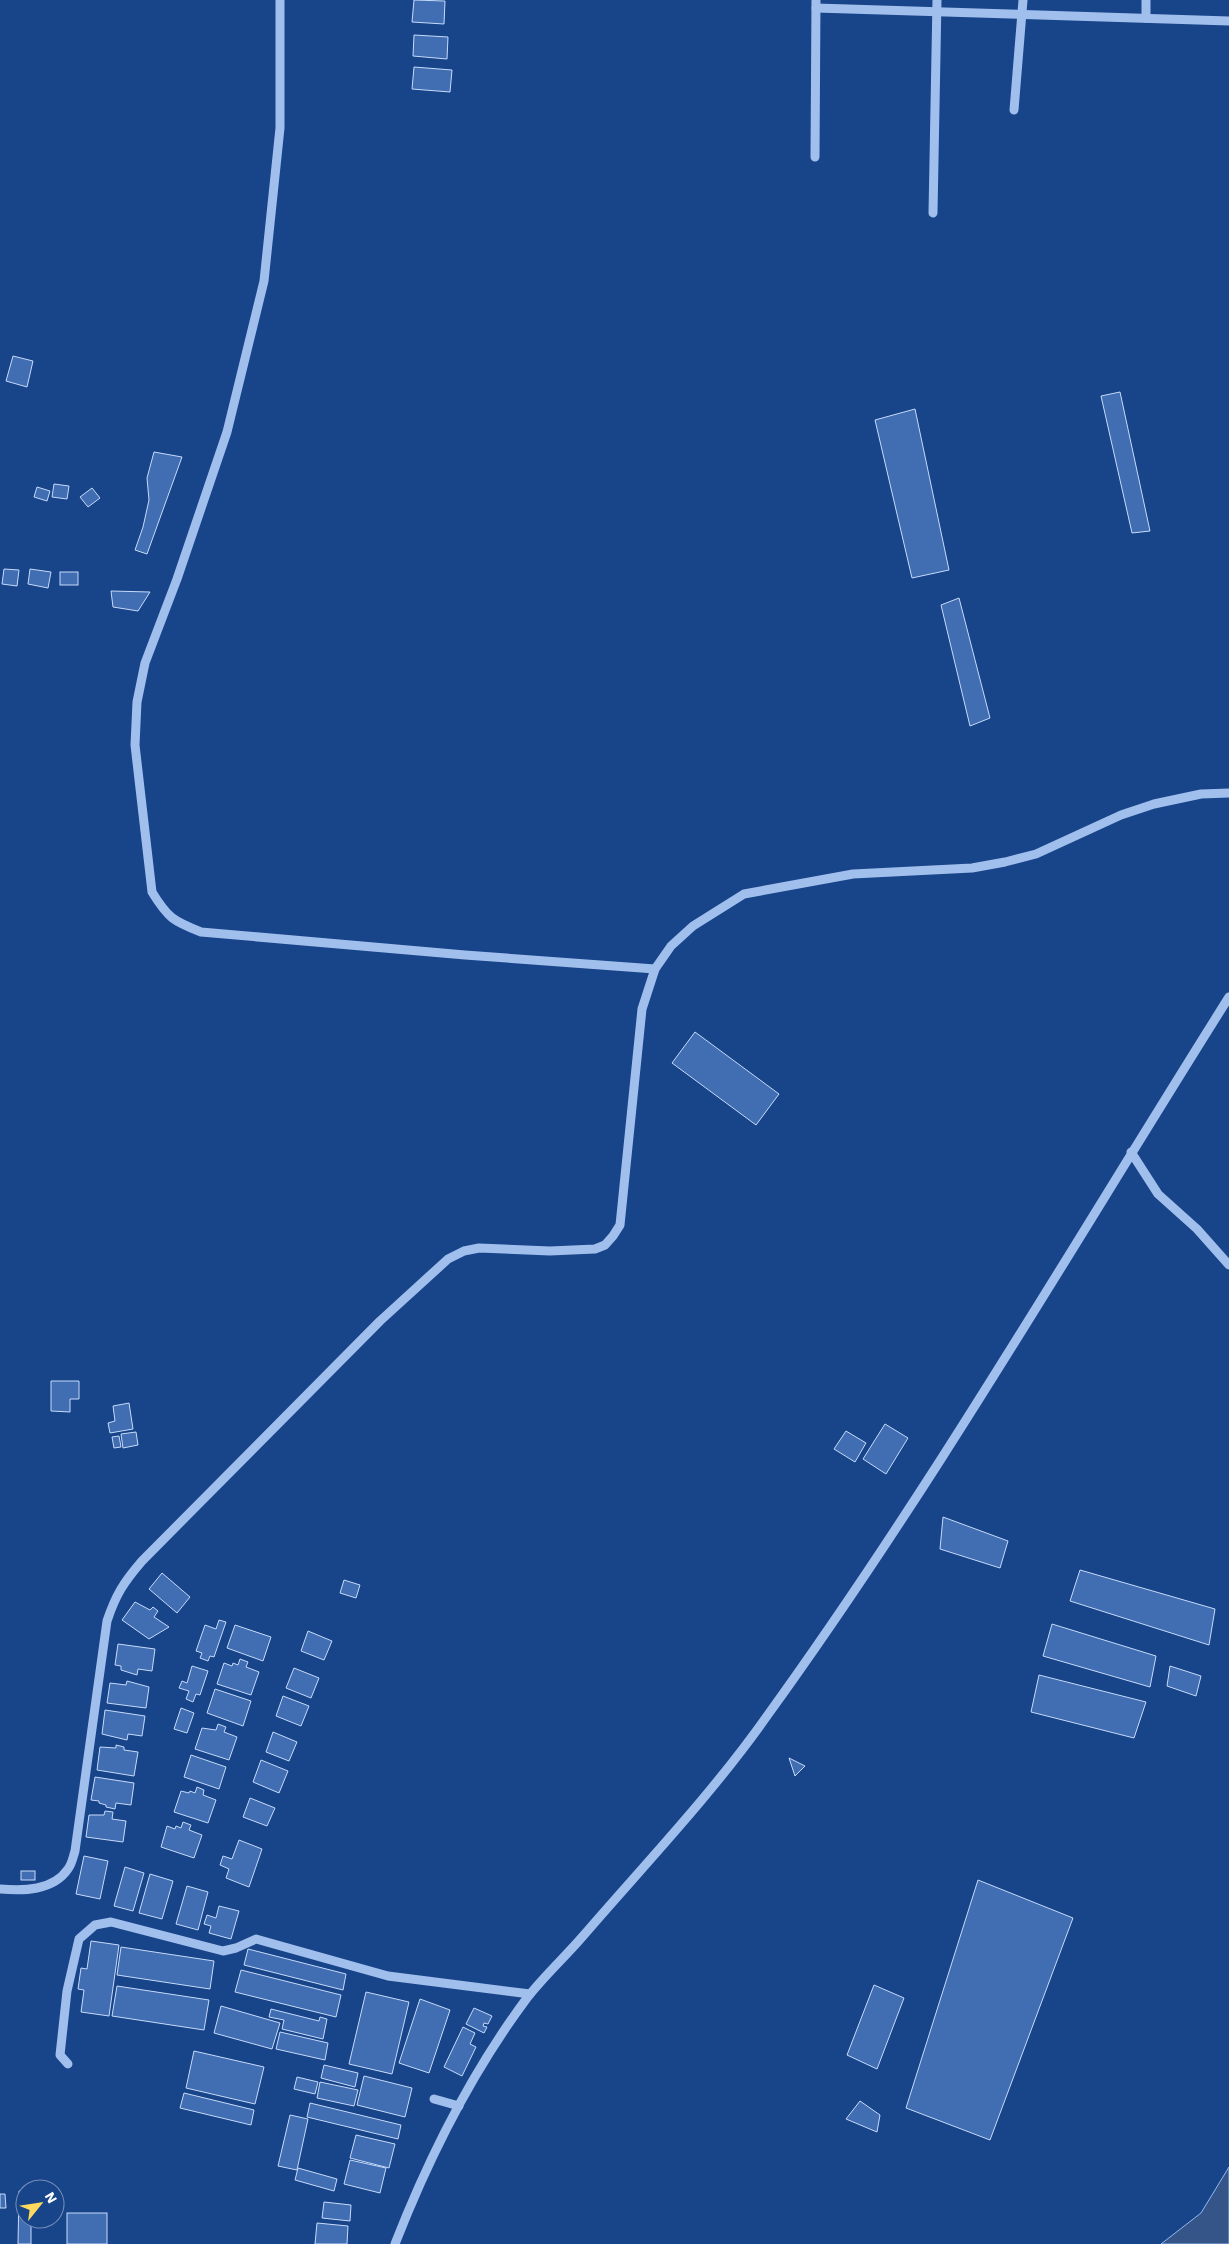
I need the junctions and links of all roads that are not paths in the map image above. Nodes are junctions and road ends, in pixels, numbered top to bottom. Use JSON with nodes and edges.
{"nodes":[{"id":1,"x":280,"y":0,"type":"edge"},
{"id":2,"x":937,"y":0,"type":"edge"},
{"id":3,"x":1023,"y":0,"type":"edge"},
{"id":4,"x":1146,"y":0,"type":"edge"},
{"id":5,"x":816,"y":4,"type":"edge"},
{"id":6,"x":937,"y":12,"type":"junction"},
{"id":7,"x":1022,"y":15,"type":"junction"},
{"id":8,"x":1146,"y":18,"type":"junction"},
{"id":9,"x":1229,"y":21,"type":"edge"},
{"id":10,"x":1014,"y":110,"type":"dead end"},
{"id":11,"x":815,"y":157,"type":"dead end"},
{"id":12,"x":933,"y":213,"type":"dead end"},
{"id":13,"x":1229,"y":793,"type":"edge"},
{"id":14,"x":655,"y":969,"type":"junction"},
{"id":15,"x":1229,"y":997,"type":"edge"},
{"id":16,"x":1131,"y":1152,"type":"junction"},
{"id":17,"x":1229,"y":1265,"type":"edge"},
{"id":18,"x":0,"y":1889,"type":"edge"},
{"id":19,"x":530,"y":1994,"type":"junction"},
{"id":20,"x":68,"y":2064,"type":"dead end"},
{"id":21,"x":434,"y":2099,"type":"dead end"},
{"id":22,"x":459,"y":2106,"type":"junction"},
{"id":23,"x":395,"y":2244,"type":"edge"}],
"edges":[{"from":1,"to":14,"type":"street"},
{"from":2,"to":6,"type":"street"},
{"from":3,"to":7,"type":"street"},
{"from":4,"to":8,"type":"street"},
{"from":5,"to":6,"type":"street"},
{"from":5,"to":11,"type":"street"},
{"from":6,"to":7,"type":"street"},
{"from":6,"to":12,"type":"street"},
{"from":7,"to":8,"type":"street"},
{"from":7,"to":10,"type":"street"},
{"from":8,"to":9,"type":"street"},
{"from":13,"to":14,"type":"street"},
{"from":14,"to":18,"type":"street"},
{"from":15,"to":16,"type":"street"},
{"from":16,"to":17,"type":"street"},
{"from":16,"to":19,"type":"street"},
{"from":19,"to":20,"type":"street"},
{"from":19,"to":22,"type":"street"},
{"from":21,"to":22,"type":"street"},
{"from":22,"to":23,"type":"street"}]}
